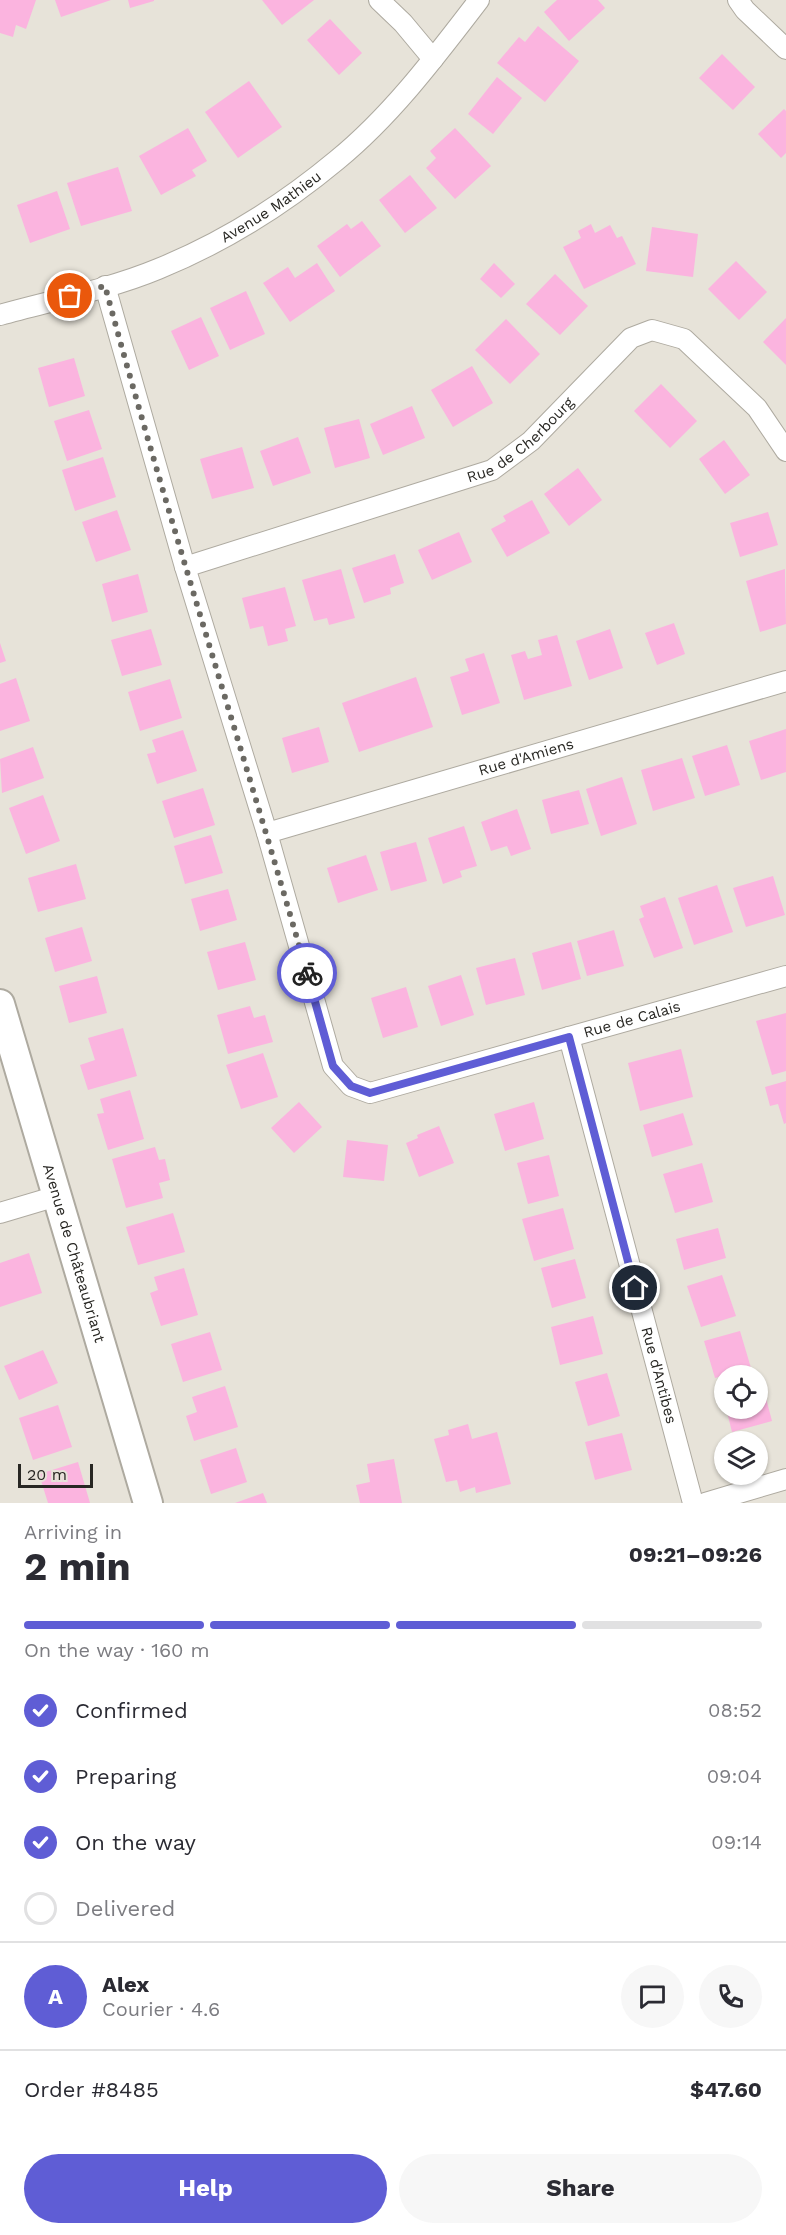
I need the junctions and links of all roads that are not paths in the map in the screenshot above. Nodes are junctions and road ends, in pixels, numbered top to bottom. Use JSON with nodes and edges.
{"nodes":[{"id":1,"x":379,"y":0,"type":"edge"},
{"id":2,"x":479,"y":0,"type":"edge"},
{"id":3,"x":738,"y":0,"type":"edge"},
{"id":4,"x":786,"y":49,"type":"edge"},
{"id":5,"x":434,"y":59,"type":"junction"},
{"id":6,"x":105,"y":286,"type":"junction"},
{"id":7,"x":0,"y":315,"type":"edge"},
{"id":8,"x":786,"y":451,"type":"edge"},
{"id":9,"x":185,"y":567,"type":"junction"},
{"id":10,"x":786,"y":681,"type":"edge"},
{"id":11,"x":267,"y":833,"type":"junction"},
{"id":12,"x":786,"y":976,"type":"edge"},
{"id":13,"x":0,"y":1004,"type":"edge"},
{"id":14,"x":569,"y":1037,"type":"junction"},
{"id":15,"x":57,"y":1196,"type":"junction"},
{"id":16,"x":0,"y":1213,"type":"edge"},
{"id":17,"x":786,"y":1479,"type":"edge"},
{"id":18,"x":148,"y":1503,"type":"edge"},
{"id":19,"x":693,"y":1503,"type":"edge"},
{"id":20,"x":705,"y":1503,"type":"edge"}],
"edges":[{"from":1,"to":5,"type":"street"},
{"from":2,"to":5,"type":"street","name":"Avenue Mathieu"},
{"from":3,"to":4,"type":"street"},
{"from":5,"to":6,"type":"street","name":"Avenue Mathieu"},
{"from":6,"to":7,"type":"street","name":"Avenue Mathieu"},
{"from":6,"to":9,"type":"street","name":"Rue de Calais"},
{"from":8,"to":9,"type":"street","name":"Rue de Cherbourg"},
{"from":9,"to":11,"type":"street","name":"Rue de Calais"},
{"from":10,"to":11,"type":"street","name":"Rue d'Amiens"},
{"from":11,"to":14,"type":"street","name":"Rue de Calais"},
{"from":12,"to":14,"type":"street","name":"Rue de Calais"},
{"from":13,"to":15,"type":"street","name":"Avenue de Châteaubriant"},
{"from":14,"to":19,"type":"street","name":"Rue d'Antibes"},
{"from":15,"to":16,"type":"street"},
{"from":15,"to":18,"type":"street","name":"Avenue de Châteaubriant"},
{"from":17,"to":20,"type":"street"}]}
